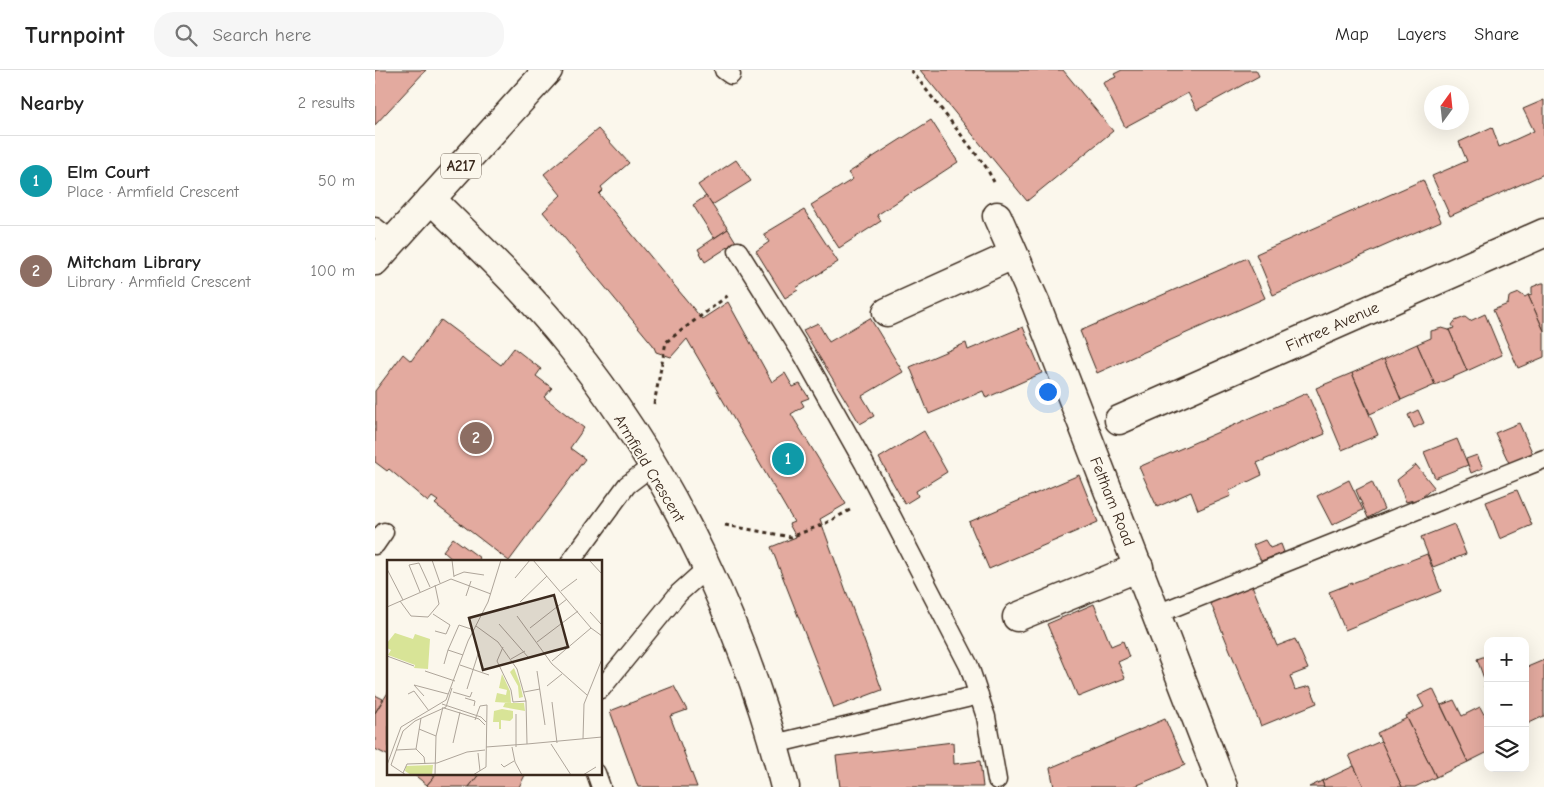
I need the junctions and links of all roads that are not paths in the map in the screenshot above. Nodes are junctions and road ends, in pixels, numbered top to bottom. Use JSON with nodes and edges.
{"nodes":[{"id":1,"x":547,"y":70,"type":"edge"},
{"id":2,"x":431,"y":199,"type":"junction"},
{"id":3,"x":997,"y":216,"type":"road end"},
{"id":4,"x":1544,"y":233,"type":"edge"},
{"id":5,"x":384,"y":234,"type":"edge"},
{"id":6,"x":738,"y":251,"type":"dead end"},
{"id":7,"x":1013,"y":255,"type":"junction"},
{"id":8,"x":375,"y":261,"type":"edge"},
{"id":9,"x":887,"y":312,"type":"dead end"},
{"id":10,"x":1119,"y":420,"type":"dead end"},
{"id":11,"x":1544,"y":459,"type":"edge"},
{"id":12,"x":652,"y":466,"type":"junction"},
{"id":13,"x":572,"y":560,"type":"edge"},
{"id":14,"x":708,"y":567,"type":"junction"},
{"id":15,"x":1139,"y":567,"type":"junction"},
{"id":16,"x":1157,"y":614,"type":"junction"},
{"id":17,"x":1017,"y":617,"type":"dead end"},
{"id":18,"x":603,"y":687,"type":"edge"},
{"id":19,"x":979,"y":695,"type":"junction"},
{"id":20,"x":774,"y":744,"type":"junction"},
{"id":21,"x":596,"y":774,"type":"edge"},
{"id":22,"x":997,"y":780,"type":"dead end"},
{"id":23,"x":601,"y":787,"type":"edge"},
{"id":24,"x":785,"y":787,"type":"edge"},
{"id":25,"x":1223,"y":787,"type":"edge"}],
"edges":[{"from":1,"to":2,"type":"street","number":"A217"},
{"from":2,"to":5,"type":"street","number":"A217"},
{"from":2,"to":12,"type":"street","name":"Armfield Crescent"},
{"from":3,"to":7,"type":"street","name":"Feltham Road"},
{"from":4,"to":10,"type":"street","name":"Firtree Avenue"},
{"from":5,"to":8,"type":"street","number":"A217"},
{"from":6,"to":19,"type":"lane"},
{"from":7,"to":9,"type":"street"},
{"from":7,"to":15,"type":"street","name":"Feltham Road"},
{"from":11,"to":16,"type":"lane"},
{"from":12,"to":13,"type":"lane"},
{"from":12,"to":14,"type":"street","name":"Armfield Crescent"},
{"from":14,"to":18,"type":"lane"},
{"from":14,"to":20,"type":"street","name":"Armfield Crescent"},
{"from":15,"to":16,"type":"street","name":"Feltham Road"},
{"from":15,"to":17,"type":"street"},
{"from":16,"to":25,"type":"street","name":"Feltham Road"},
{"from":19,"to":20,"type":"lane"},
{"from":19,"to":22,"type":"lane"},
{"from":20,"to":24,"type":"street","name":"Armfield Crescent"},
{"from":21,"to":23,"type":"lane"}]}
